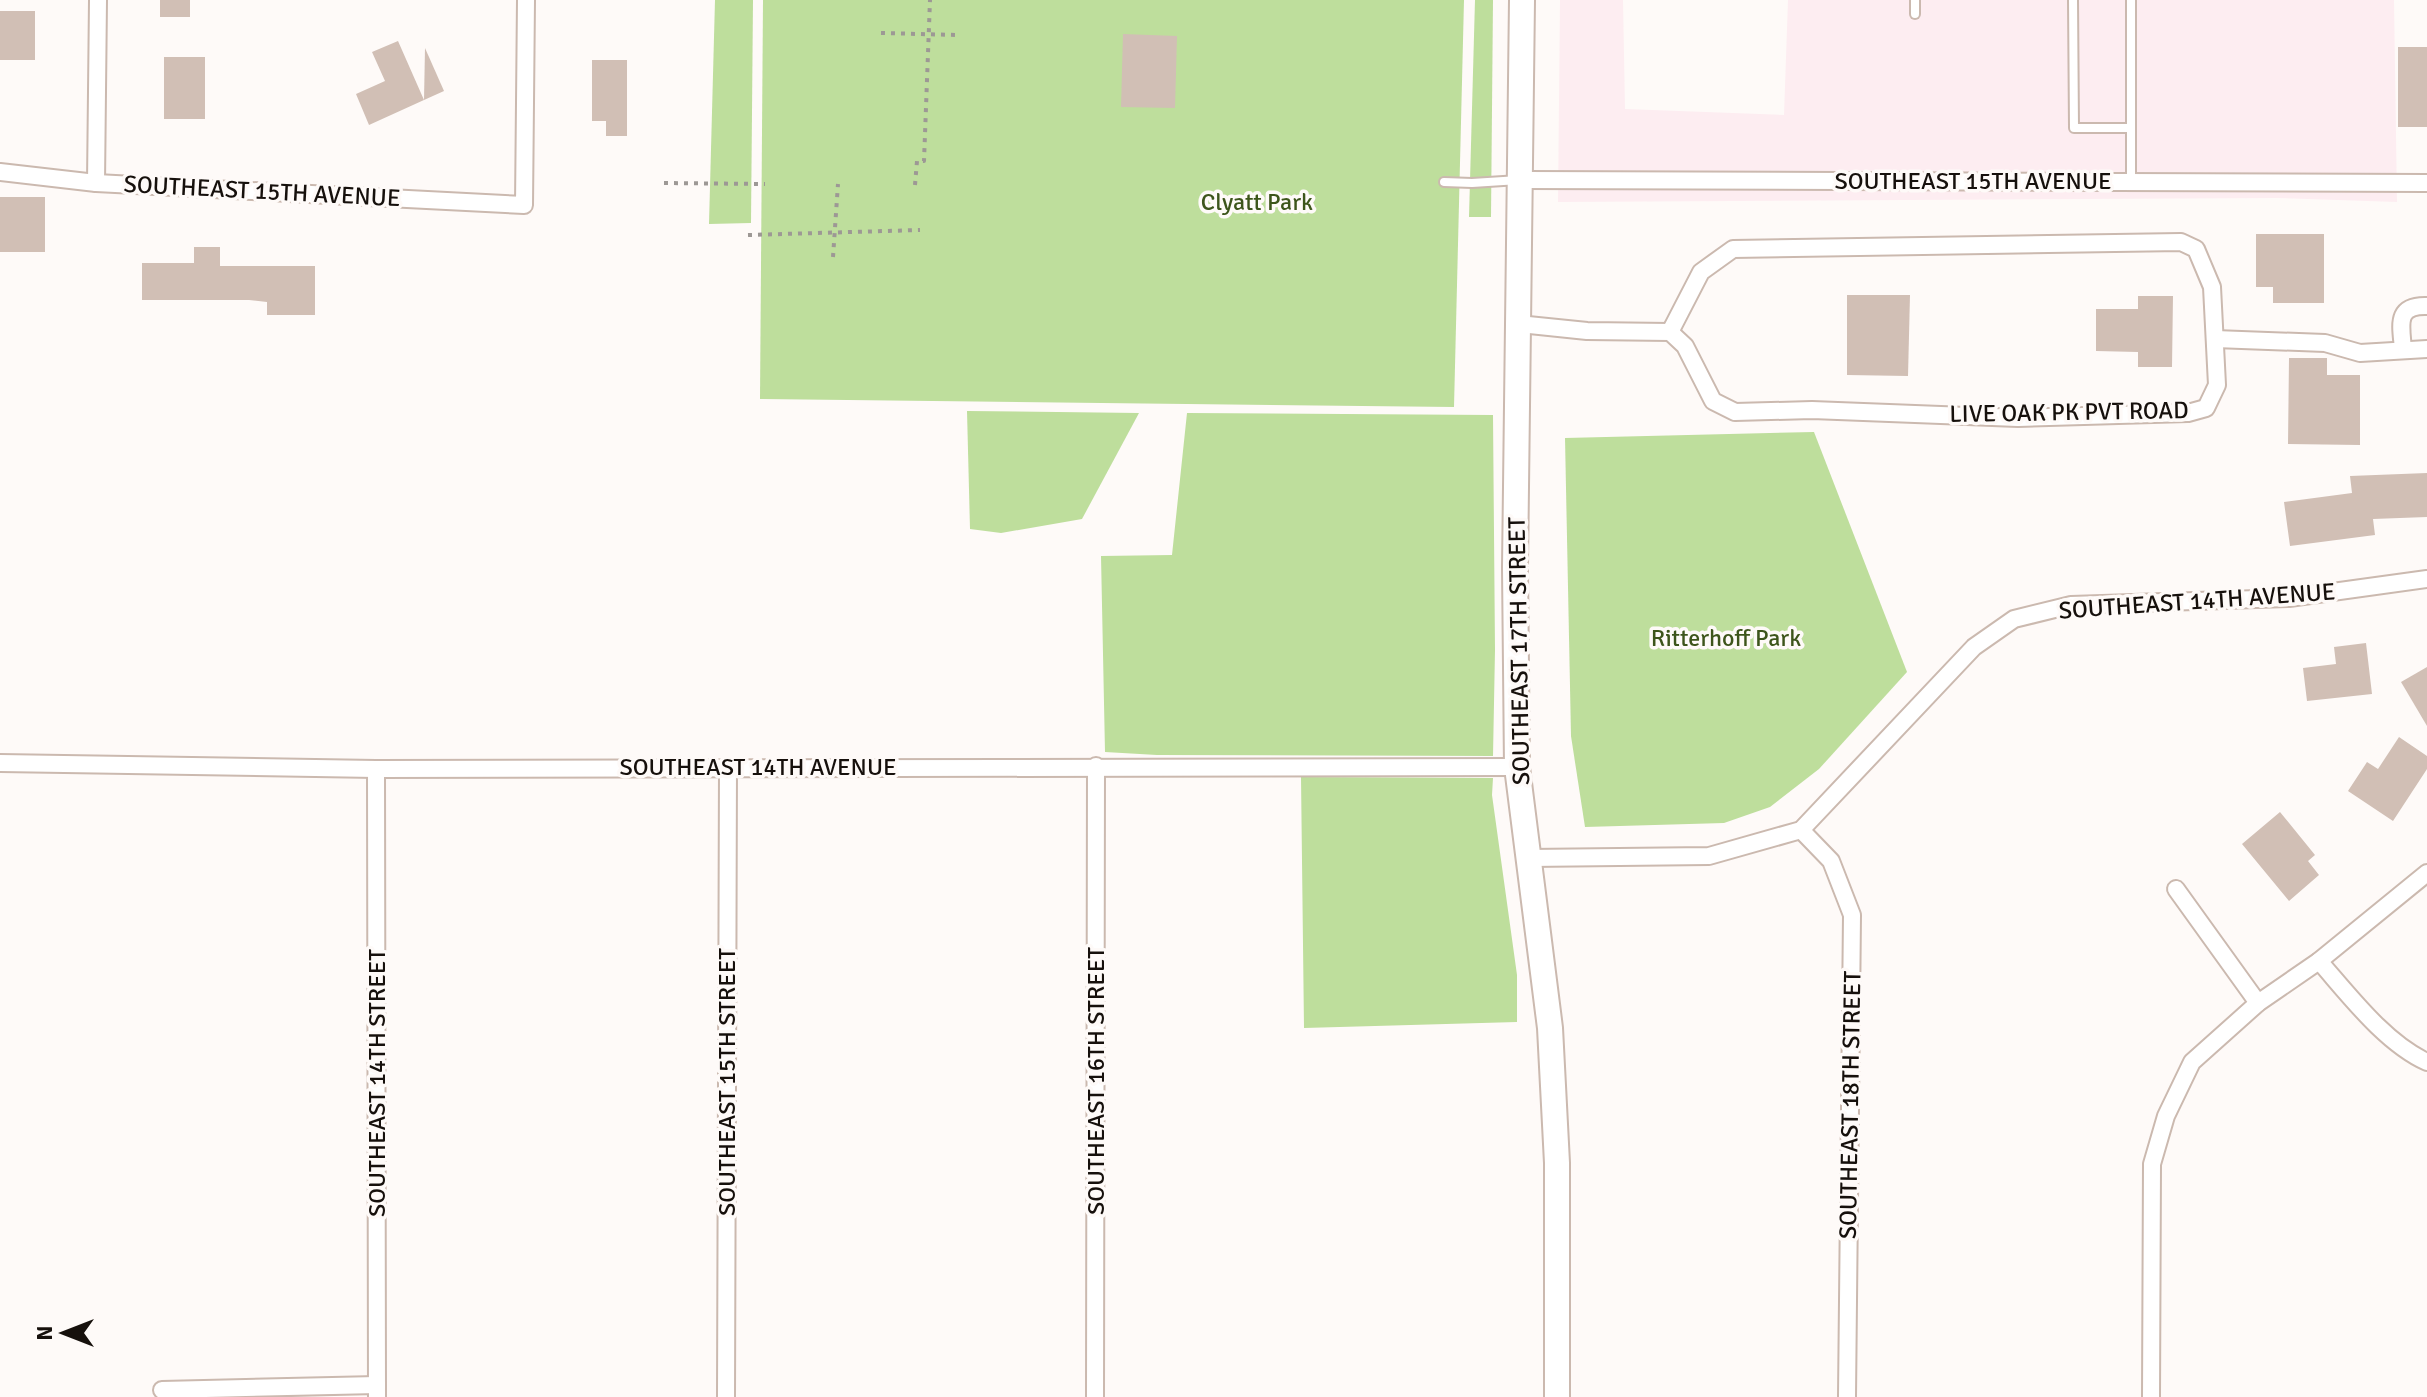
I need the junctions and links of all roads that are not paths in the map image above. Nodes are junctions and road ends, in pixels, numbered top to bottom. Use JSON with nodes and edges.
{"nodes":[{"id":1,"x":98,"y":0,"type":"edge"},
{"id":2,"x":526,"y":0,"type":"edge"},
{"id":3,"x":1522,"y":0,"type":"edge"},
{"id":4,"x":1915,"y":0,"type":"edge"},
{"id":5,"x":2073,"y":0,"type":"edge"},
{"id":6,"x":2131,"y":0,"type":"edge"},
{"id":7,"x":1915,"y":14,"type":"dead end"},
{"id":8,"x":2131,"y":128,"type":"junction"},
{"id":9,"x":0,"y":172,"type":"edge"},
{"id":10,"x":1519,"y":180,"type":"junction"},
{"id":11,"x":2131,"y":181,"type":"junction"},
{"id":12,"x":1444,"y":182,"type":"dead end"},
{"id":13,"x":96,"y":183,"type":"junction"},
{"id":14,"x":2427,"y":183,"type":"edge"},
{"id":15,"x":2427,"y":306,"type":"edge"},
{"id":16,"x":1519,"y":324,"type":"junction"},
{"id":17,"x":1670,"y":332,"type":"junction"},
{"id":18,"x":2215,"y":339,"type":"junction"},
{"id":19,"x":2403,"y":349,"type":"junction"},
{"id":20,"x":2427,"y":349,"type":"edge"},
{"id":21,"x":2427,"y":579,"type":"edge"},
{"id":22,"x":0,"y":763,"type":"edge"},
{"id":23,"x":1096,"y":766,"type":"junction"},
{"id":24,"x":728,"y":767,"type":"junction"},
{"id":25,"x":1517,"y":767,"type":"junction"},
{"id":26,"x":376,"y":769,"type":"junction"},
{"id":27,"x":1801,"y":830,"type":"junction"},
{"id":28,"x":1529,"y":858,"type":"junction"},
{"id":29,"x":2427,"y":873,"type":"edge"},
{"id":30,"x":2176,"y":889,"type":"dead end"},
{"id":31,"x":2319,"y":961,"type":"junction"},
{"id":32,"x":2258,"y":1003,"type":"junction"},
{"id":33,"x":2427,"y":1062,"type":"edge"},
{"id":34,"x":162,"y":1390,"type":"dead end"},
{"id":35,"x":377,"y":1391,"type":"edge"},
{"id":36,"x":726,"y":1397,"type":"edge"},
{"id":37,"x":1095,"y":1397,"type":"edge"},
{"id":38,"x":1557,"y":1397,"type":"edge"},
{"id":39,"x":1847,"y":1397,"type":"edge"},
{"id":40,"x":2151,"y":1397,"type":"edge"}],
"edges":[{"from":1,"to":13,"type":"street"},
{"from":2,"to":13,"type":"street","name":"SOUTHEAST 15TH AVENUE"},
{"from":3,"to":10,"type":"main road","name":"SOUTHEAST 17TH STREET"},
{"from":4,"to":7,"type":"lane"},
{"from":5,"to":8,"type":"lane"},
{"from":6,"to":8,"type":"lane"},
{"from":8,"to":11,"type":"lane"},
{"from":9,"to":13,"type":"street","name":"SOUTHEAST 15TH AVENUE"},
{"from":10,"to":11,"type":"street","name":"SOUTHEAST 15TH AVENUE"},
{"from":10,"to":12,"type":"lane"},
{"from":10,"to":16,"type":"main road","name":"SOUTHEAST 17TH STREET"},
{"from":11,"to":14,"type":"street","name":"SOUTHEAST 15TH AVENUE"},
{"from":15,"to":19,"type":"street"},
{"from":16,"to":17,"type":"street"},
{"from":16,"to":25,"type":"main road","name":"SOUTHEAST 17TH STREET"},
{"from":17,"to":18,"type":"street","name":"LIVE OAK PK PVT ROAD"},
{"from":17,"to":18,"type":"street","name":"LIVE OAK PK PVT ROAD"},
{"from":18,"to":19,"type":"street"},
{"from":19,"to":20,"type":"street"},
{"from":21,"to":27,"type":"street","name":"SOUTHEAST 14TH AVENUE"},
{"from":22,"to":26,"type":"street","name":"SOUTHEAST 14TH AVENUE"},
{"from":23,"to":24,"type":"street","name":"SOUTHEAST 14TH AVENUE"},
{"from":23,"to":25,"type":"street","name":"SOUTHEAST 14TH AVENUE"},
{"from":23,"to":37,"type":"street","name":"SOUTHEAST 16TH STREET"},
{"from":24,"to":26,"type":"street","name":"SOUTHEAST 14TH AVENUE"},
{"from":24,"to":36,"type":"street","name":"SOUTHEAST 15TH STREET"},
{"from":25,"to":28,"type":"main road","name":"SOUTHEAST 17TH STREET"},
{"from":26,"to":35,"type":"street","name":"SOUTHEAST 14TH STREET"},
{"from":27,"to":28,"type":"street"},
{"from":27,"to":39,"type":"street","name":"SOUTHEAST 18TH STREET"},
{"from":28,"to":38,"type":"main road","name":"SOUTHEAST 17TH STREET"},
{"from":29,"to":31,"type":"street"},
{"from":30,"to":32,"type":"street"},
{"from":31,"to":32,"type":"street"},
{"from":31,"to":33,"type":"street"},
{"from":32,"to":40,"type":"street"},
{"from":34,"to":35,"type":"street"}]}
